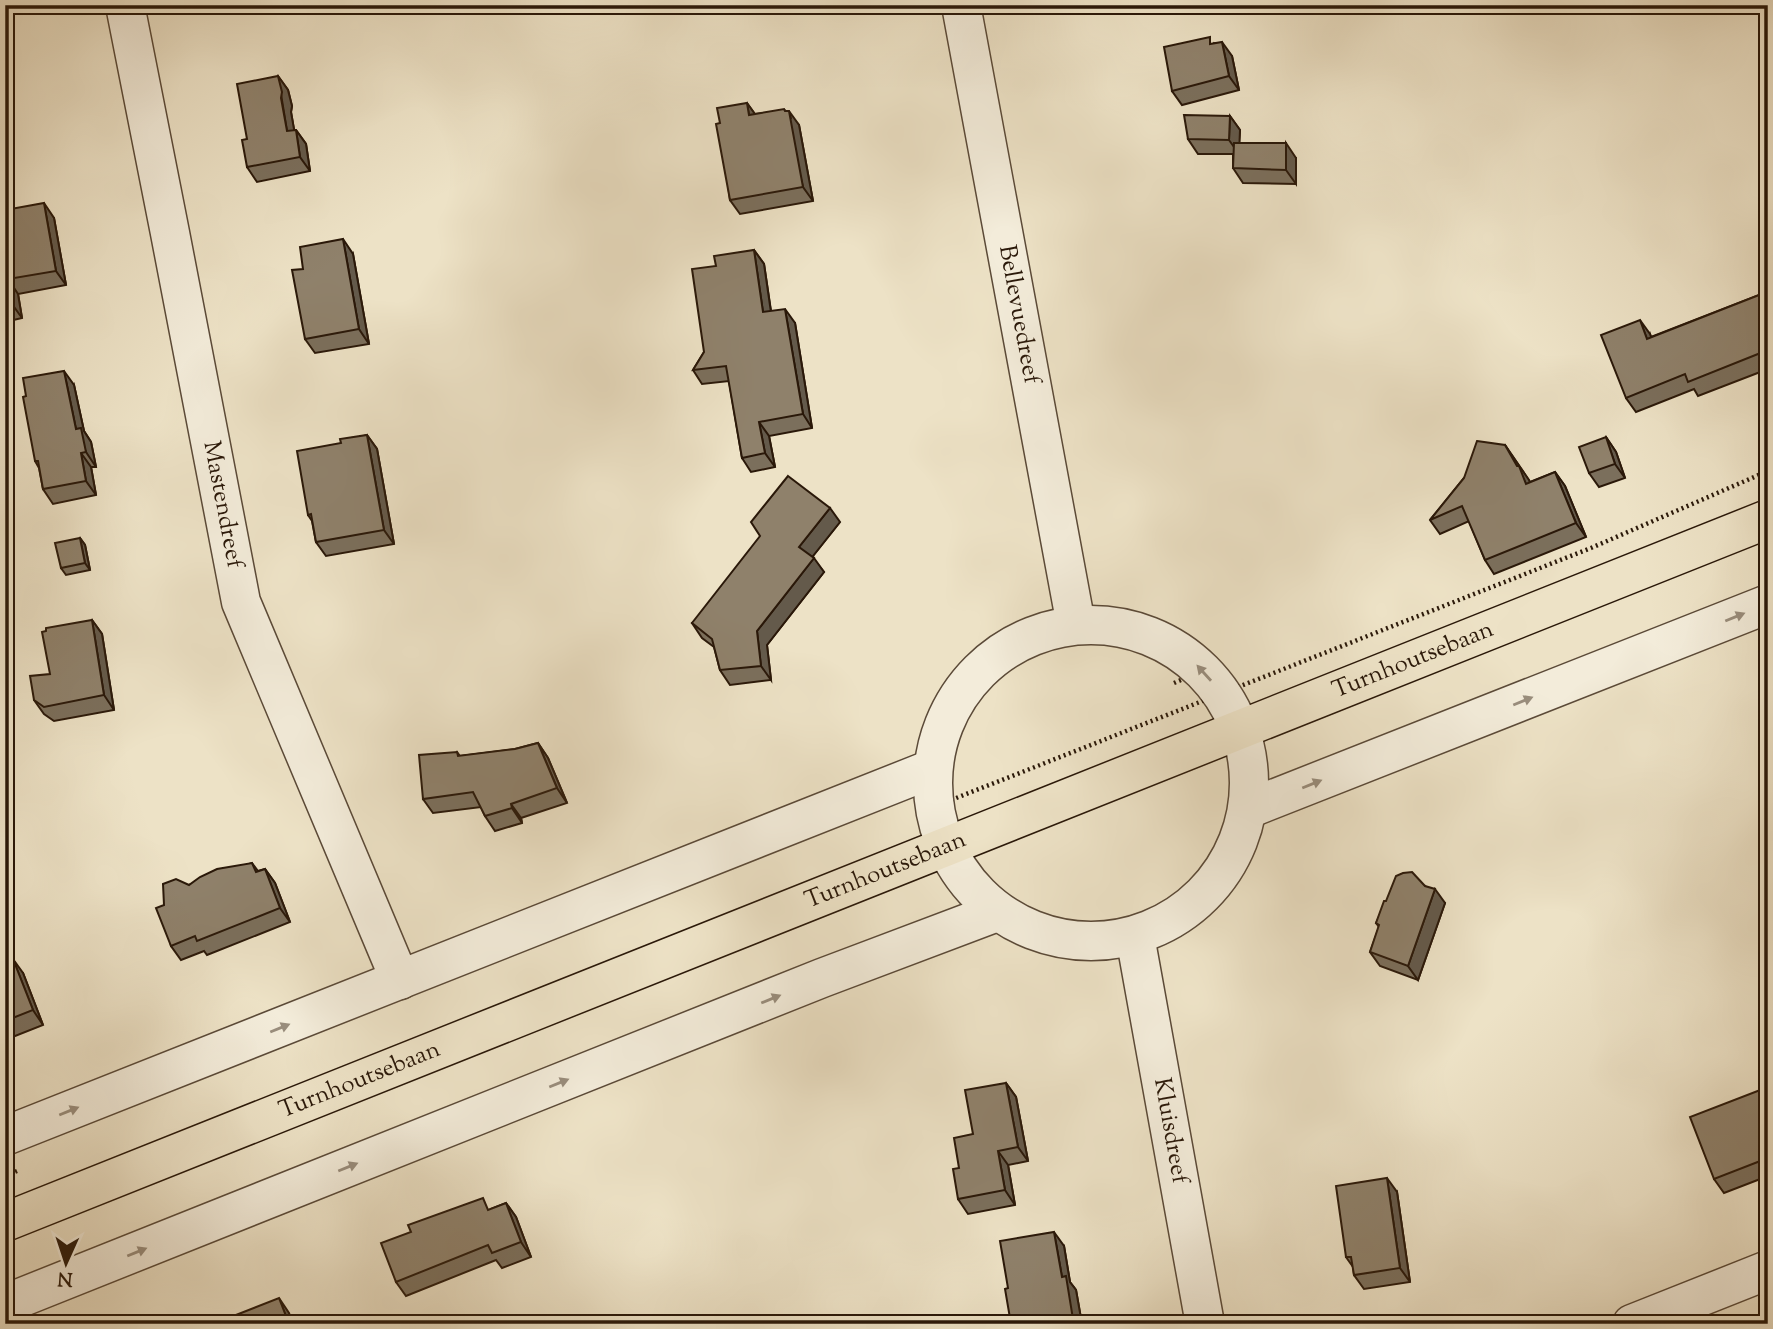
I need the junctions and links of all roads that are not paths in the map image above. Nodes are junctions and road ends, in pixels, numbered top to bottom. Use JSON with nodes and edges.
{"nodes":[{"id":1,"x":125,"y":5,"type":"edge"},
{"id":2,"x":961,"y":5,"type":"edge"},
{"id":3,"x":1768,"y":519,"type":"edge"},
{"id":4,"x":1768,"y":604,"type":"edge"},
{"id":5,"x":1076,"y":625,"type":"junction"},
{"id":6,"x":1241,"y":730,"type":"junction"},
{"id":7,"x":929,"y":770,"type":"junction"},
{"id":8,"x":1248,"y":809,"type":"junction"},
{"id":9,"x":944,"y":847,"type":"junction"},
{"id":10,"x":997,"y":912,"type":"junction"},
{"id":11,"x":1135,"y":936,"type":"junction"},
{"id":12,"x":400,"y":981,"type":"junction"},
{"id":13,"x":5,"y":1136,"type":"edge"},
{"id":14,"x":5,"y":1222,"type":"edge"},
{"id":15,"x":1768,"y":1270,"type":"edge"},
{"id":16,"x":5,"y":1304,"type":"edge"},
{"id":17,"x":1205,"y":1324,"type":"edge"},
{"id":18,"x":1632,"y":1324,"type":"edge"}],
"edges":[{"from":1,"to":12,"type":"street","name":"Mastendreef"},
{"from":2,"to":5,"type":"street","name":"Bellevuedreef"},
{"from":3,"to":6,"type":"main road","name":"Turnhoutsebaan"},
{"from":8,"to":4,"type":"street","one_way":true},
{"from":6,"to":5,"type":"street","one_way":true},
{"from":5,"to":7,"type":"street"},
{"from":6,"to":8,"type":"street"},
{"from":6,"to":9,"type":"main road","name":"Turnhoutsebaan"},
{"from":7,"to":9,"type":"street"},
{"from":7,"to":12,"type":"street"},
{"from":8,"to":11,"type":"street"},
{"from":9,"to":10,"type":"street"},
{"from":9,"to":14,"type":"main road","name":"Turnhoutsebaan"},
{"from":10,"to":11,"type":"street"},
{"from":16,"to":10,"type":"street","one_way":true},
{"from":11,"to":17,"type":"street","name":"Kluisdreef"},
{"from":13,"to":12,"type":"street","one_way":true},
{"from":15,"to":18,"type":"street"}]}
